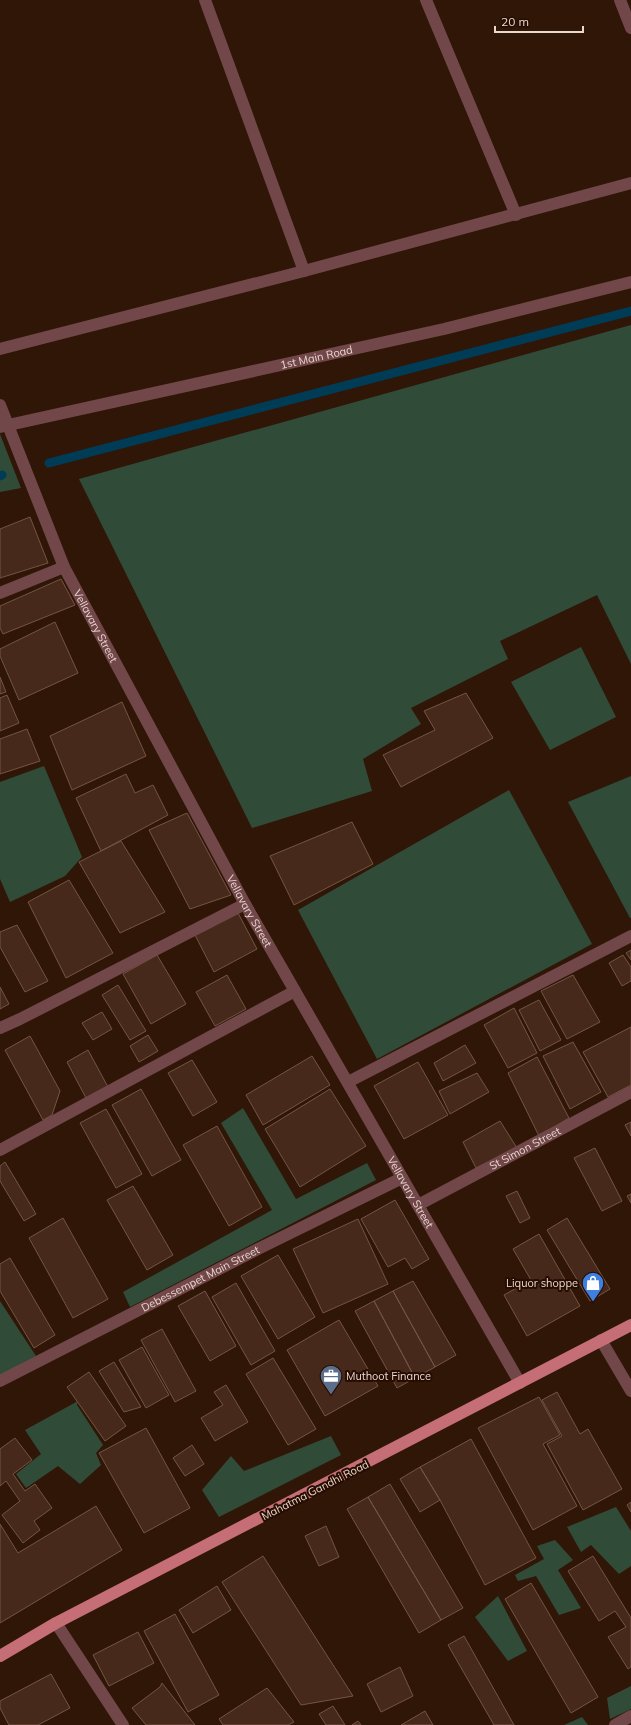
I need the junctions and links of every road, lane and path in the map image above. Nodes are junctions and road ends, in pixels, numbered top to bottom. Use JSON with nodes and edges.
{"nodes":[{"id":1,"x":205,"y":0,"type":"edge"},
{"id":2,"x":426,"y":0,"type":"edge"},
{"id":3,"x":620,"y":0,"type":"edge"},
{"id":4,"x":631,"y":28,"type":"edge"},
{"id":5,"x":631,"y":183,"type":"edge"},
{"id":6,"x":516,"y":215,"type":"junction"},
{"id":7,"x":304,"y":271,"type":"junction"},
{"id":8,"x":631,"y":282,"type":"edge"},
{"id":9,"x":0,"y":349,"type":"edge"},
{"id":10,"x":0,"y":405,"type":"edge"},
{"id":11,"x":4,"y":426,"type":"edge"},
{"id":12,"x":64,"y":567,"type":"junction"},
{"id":13,"x":0,"y":592,"type":"edge"},
{"id":14,"x":245,"y":904,"type":"junction"},
{"id":15,"x":631,"y":936,"type":"edge"},
{"id":16,"x":295,"y":992,"type":"junction"},
{"id":17,"x":0,"y":1028,"type":"edge"},
{"id":18,"x":348,"y":1082,"type":"junction"},
{"id":19,"x":631,"y":1092,"type":"edge"},
{"id":20,"x":0,"y":1150,"type":"edge"},
{"id":21,"x":402,"y":1178,"type":"junction"},
{"id":22,"x":418,"y":1205,"type":"junction"},
{"id":23,"x":631,"y":1325,"type":"edge"},
{"id":24,"x":601,"y":1340,"type":"junction"},
{"id":25,"x":0,"y":1381,"type":"edge"},
{"id":26,"x":520,"y":1383,"type":"junction"},
{"id":27,"x":631,"y":1391,"type":"edge"},
{"id":28,"x":56,"y":1624,"type":"junction"},
{"id":29,"x":0,"y":1656,"type":"edge"},
{"id":30,"x":631,"y":1716,"type":"edge"},
{"id":31,"x":123,"y":1725,"type":"edge"},
{"id":32,"x":615,"y":1725,"type":"edge"}],
"edges":[{"from":1,"to":7,"type":"street"},
{"from":2,"to":6,"type":"street"},
{"from":3,"to":4,"type":"street"},
{"from":5,"to":6,"type":"street"},
{"from":6,"to":7,"type":"street"},
{"from":7,"to":9,"type":"street"},
{"from":8,"to":11,"type":"street","name":"1st Main Road"},
{"from":10,"to":11,"type":"street","name":"Vellavary Street"},
{"from":11,"to":12,"type":"street","name":"Vellavary Street"},
{"from":12,"to":13,"type":"street"},
{"from":12,"to":14,"type":"street","name":"Vellavary Street"},
{"from":14,"to":16,"type":"street","name":"Vellavary Street"},
{"from":14,"to":17,"type":"street"},
{"from":15,"to":18,"type":"street"},
{"from":16,"to":18,"type":"street","name":"Vellavary Street"},
{"from":16,"to":20,"type":"street"},
{"from":18,"to":21,"type":"street","name":"Vellavary Street"},
{"from":19,"to":22,"type":"street","name":"St Simon Street"},
{"from":21,"to":22,"type":"street","name":"Vellavary Street"},
{"from":21,"to":25,"type":"street","name":"Debessempet Main Street"},
{"from":22,"to":26,"type":"street","name":"Vellavary Street"},
{"from":23,"to":24,"type":"main road","name":"Mahatma Gandhi Road"},
{"from":24,"to":26,"type":"main road","name":"Mahatma Gandhi Road"},
{"from":24,"to":27,"type":"street"},
{"from":26,"to":28,"type":"main road","name":"Mahatma Gandhi Road"},
{"from":28,"to":29,"type":"main road","name":"Mahatma Gandhi Road"},
{"from":28,"to":31,"type":"street"},
{"from":30,"to":32,"type":"street"}]}
